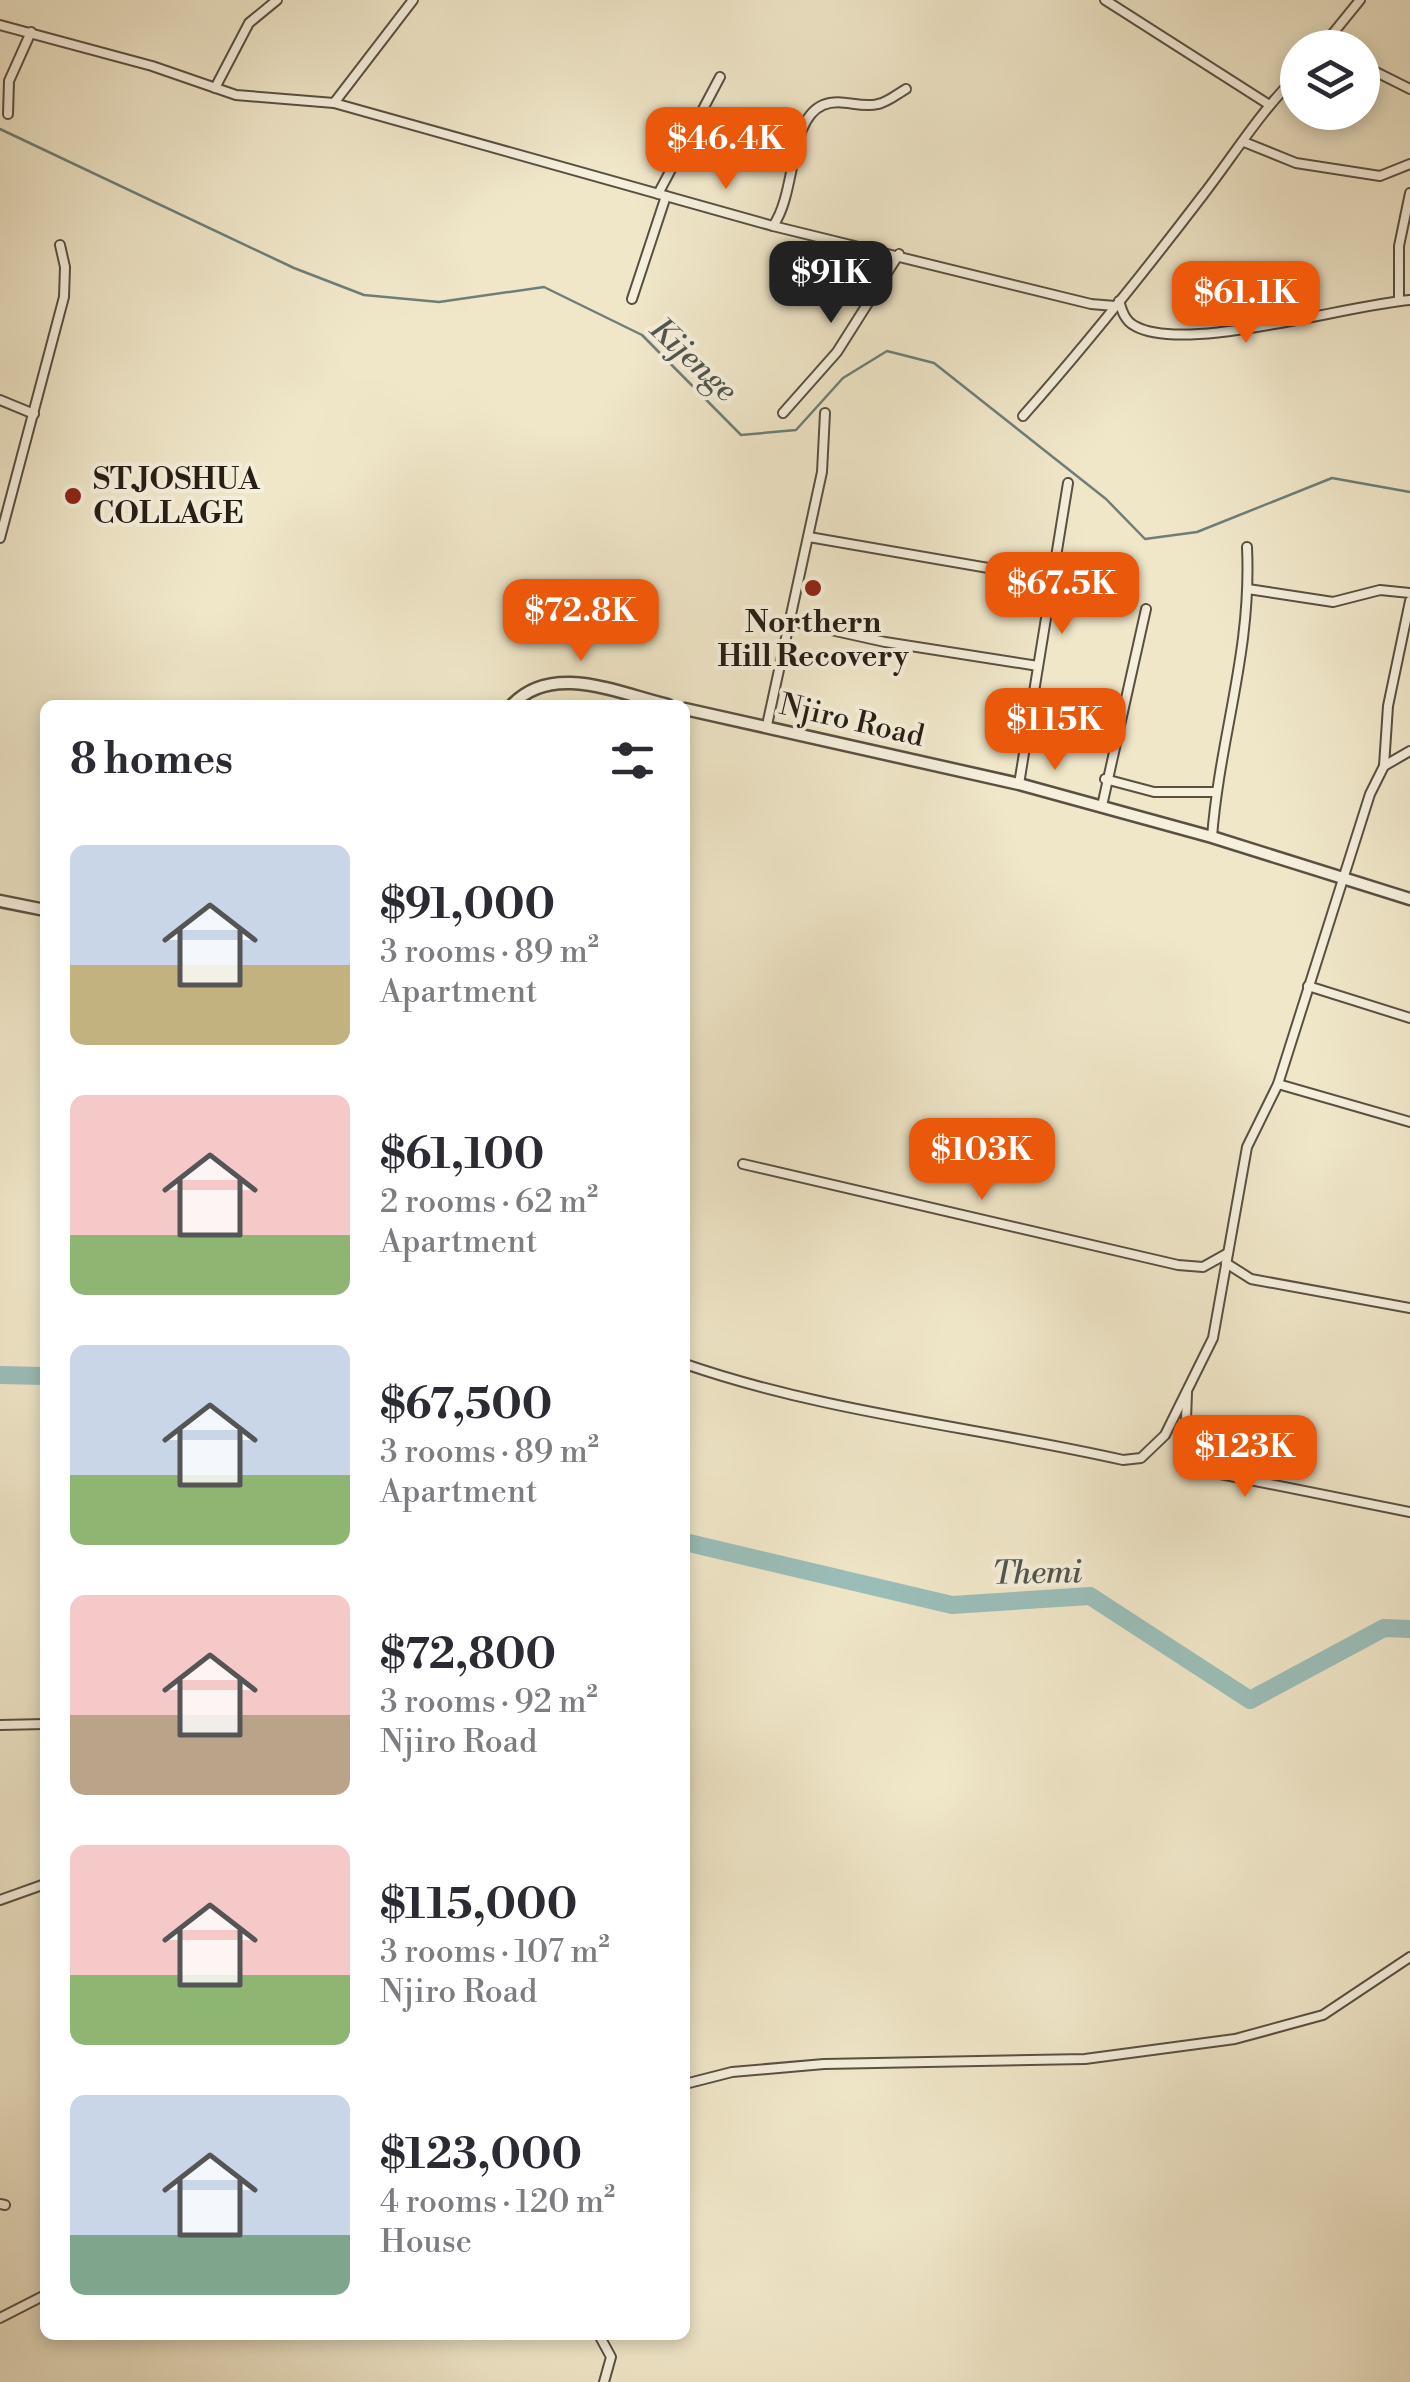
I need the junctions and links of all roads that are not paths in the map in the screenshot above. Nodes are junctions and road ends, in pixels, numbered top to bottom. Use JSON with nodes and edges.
{"nodes":[{"id":1,"x":277,"y":0,"type":"edge"},
{"id":2,"x":413,"y":0,"type":"edge"},
{"id":3,"x":1106,"y":0,"type":"edge"},
{"id":4,"x":1360,"y":0,"type":"edge"},
{"id":5,"x":0,"y":25,"type":"edge"},
{"id":6,"x":1336,"y":30,"type":"edge"},
{"id":7,"x":31,"y":32,"type":"junction"},
{"id":8,"x":1380,"y":74,"type":"edge"},
{"id":9,"x":720,"y":77,"type":"dead end"},
{"id":10,"x":216,"y":88,"type":"junction"},
{"id":11,"x":906,"y":88,"type":"dead end"},
{"id":12,"x":1410,"y":89,"type":"edge"},
{"id":13,"x":1280,"y":92,"type":"edge"},
{"id":14,"x":334,"y":103,"type":"junction"},
{"id":15,"x":1268,"y":104,"type":"junction"},
{"id":16,"x":8,"y":114,"type":"dead end"},
{"id":17,"x":1244,"y":142,"type":"junction"},
{"id":18,"x":1410,"y":164,"type":"edge"},
{"id":19,"x":1410,"y":193,"type":"edge"},
{"id":20,"x":662,"y":195,"type":"junction"},
{"id":21,"x":773,"y":226,"type":"junction"},
{"id":22,"x":60,"y":245,"type":"dead end"},
{"id":23,"x":899,"y":254,"type":"junction"},
{"id":24,"x":632,"y":298,"type":"dead end"},
{"id":25,"x":1410,"y":300,"type":"edge"},
{"id":26,"x":1399,"y":301,"type":"junction"},
{"id":27,"x":1117,"y":303,"type":"junction"},
{"id":28,"x":0,"y":400,"type":"edge"},
{"id":29,"x":825,"y":413,"type":"dead end"},
{"id":30,"x":34,"y":414,"type":"junction"},
{"id":31,"x":783,"y":414,"type":"dead end"},
{"id":32,"x":1023,"y":416,"type":"dead end"},
{"id":33,"x":1068,"y":484,"type":"dead end"},
{"id":34,"x":808,"y":537,"type":"junction"},
{"id":35,"x":0,"y":538,"type":"edge"},
{"id":36,"x":1247,"y":547,"type":"dead end"},
{"id":37,"x":1052,"y":579,"type":"junction"},
{"id":38,"x":1248,"y":588,"type":"junction"},
{"id":39,"x":1410,"y":597,"type":"edge"},
{"id":40,"x":1146,"y":609,"type":"dead end"},
{"id":41,"x":790,"y":621,"type":"junction"},
{"id":42,"x":1038,"y":666,"type":"junction"},
{"id":43,"x":520,"y":700,"type":"edge"},
{"id":44,"x":648,"y":700,"type":"edge"},
{"id":45,"x":690,"y":710,"type":"edge"},
{"id":46,"x":767,"y":726,"type":"junction"},
{"id":47,"x":1410,"y":751,"type":"edge"},
{"id":48,"x":1384,"y":766,"type":"junction"},
{"id":49,"x":1105,"y":780,"type":"junction"},
{"id":50,"x":1019,"y":784,"type":"junction"},
{"id":51,"x":1216,"y":792,"type":"junction"},
{"id":52,"x":1102,"y":806,"type":"junction"},
{"id":53,"x":1212,"y":837,"type":"junction"},
{"id":54,"x":1346,"y":880,"type":"junction"},
{"id":55,"x":1410,"y":900,"type":"edge"},
{"id":56,"x":0,"y":901,"type":"edge"},
{"id":57,"x":40,"y":909,"type":"edge"},
{"id":58,"x":1308,"y":986,"type":"junction"},
{"id":59,"x":1410,"y":1018,"type":"edge"},
{"id":60,"x":1278,"y":1084,"type":"junction"},
{"id":61,"x":1410,"y":1122,"type":"edge"},
{"id":62,"x":743,"y":1164,"type":"dead end"},
{"id":63,"x":1227,"y":1258,"type":"junction"},
{"id":64,"x":1410,"y":1308,"type":"edge"},
{"id":65,"x":690,"y":1366,"type":"edge"},
{"id":66,"x":1187,"y":1389,"type":"junction"},
{"id":67,"x":1410,"y":1512,"type":"edge"},
{"id":68,"x":40,"y":1724,"type":"edge"},
{"id":69,"x":0,"y":1725,"type":"edge"},
{"id":70,"x":40,"y":1886,"type":"edge"},
{"id":71,"x":0,"y":1900,"type":"edge"},
{"id":72,"x":1410,"y":1958,"type":"edge"},
{"id":73,"x":690,"y":2083,"type":"edge"},
{"id":74,"x":40,"y":2298,"type":"edge"},
{"id":75,"x":0,"y":2318,"type":"edge"},
{"id":76,"x":602,"y":2340,"type":"edge"},
{"id":77,"x":604,"y":2382,"type":"edge"}],
"edges":[{"from":1,"to":10,"type":"street"},
{"from":2,"to":14,"type":"street"},
{"from":3,"to":15,"type":"street"},
{"from":4,"to":6,"type":"street"},
{"from":5,"to":7,"type":"street"},
{"from":7,"to":10,"type":"street"},
{"from":7,"to":16,"type":"street"},
{"from":8,"to":12,"type":"street"},
{"from":9,"to":20,"type":"street"},
{"from":10,"to":14,"type":"street"},
{"from":11,"to":21,"type":"street"},
{"from":13,"to":15,"type":"street"},
{"from":14,"to":20,"type":"street"},
{"from":15,"to":17,"type":"street"},
{"from":17,"to":18,"type":"street"},
{"from":17,"to":27,"type":"street"},
{"from":19,"to":26,"type":"street"},
{"from":20,"to":21,"type":"street"},
{"from":20,"to":24,"type":"street"},
{"from":21,"to":23,"type":"street"},
{"from":22,"to":30,"type":"street"},
{"from":23,"to":27,"type":"street"},
{"from":23,"to":31,"type":"street"},
{"from":25,"to":26,"type":"street"},
{"from":26,"to":27,"type":"street"},
{"from":27,"to":32,"type":"street"},
{"from":28,"to":30,"type":"street"},
{"from":29,"to":34,"type":"street"},
{"from":30,"to":35,"type":"street"},
{"from":33,"to":37,"type":"street"},
{"from":34,"to":37,"type":"street"},
{"from":34,"to":41,"type":"street"},
{"from":36,"to":38,"type":"street"},
{"from":37,"to":42,"type":"street"},
{"from":38,"to":39,"type":"street"},
{"from":38,"to":51,"type":"street"},
{"from":39,"to":48,"type":"street"},
{"from":40,"to":49,"type":"street"},
{"from":41,"to":42,"type":"street"},
{"from":41,"to":46,"type":"street"},
{"from":42,"to":50,"type":"street"},
{"from":43,"to":44,"type":"street"},
{"from":45,"to":46,"type":"street","name":"Njiro Road"},
{"from":46,"to":50,"type":"street","name":"Njiro Road"},
{"from":47,"to":48,"type":"street"},
{"from":48,"to":54,"type":"street"},
{"from":49,"to":51,"type":"street"},
{"from":49,"to":52,"type":"street"},
{"from":50,"to":52,"type":"street","name":"Njiro Road"},
{"from":51,"to":53,"type":"street"},
{"from":52,"to":53,"type":"street","name":"Njiro Road"},
{"from":53,"to":54,"type":"street","name":"Njiro Road"},
{"from":54,"to":55,"type":"street","name":"Njiro Road"},
{"from":54,"to":58,"type":"street"},
{"from":56,"to":57,"type":"street"},
{"from":58,"to":59,"type":"street"},
{"from":58,"to":60,"type":"street"},
{"from":60,"to":61,"type":"street"},
{"from":60,"to":63,"type":"street"},
{"from":62,"to":63,"type":"street"},
{"from":63,"to":64,"type":"street"},
{"from":63,"to":66,"type":"street"},
{"from":65,"to":66,"type":"street"},
{"from":66,"to":67,"type":"street"},
{"from":68,"to":69,"type":"street"},
{"from":70,"to":71,"type":"street"},
{"from":72,"to":73,"type":"street"},
{"from":74,"to":75,"type":"street"},
{"from":76,"to":77,"type":"street"}]}
